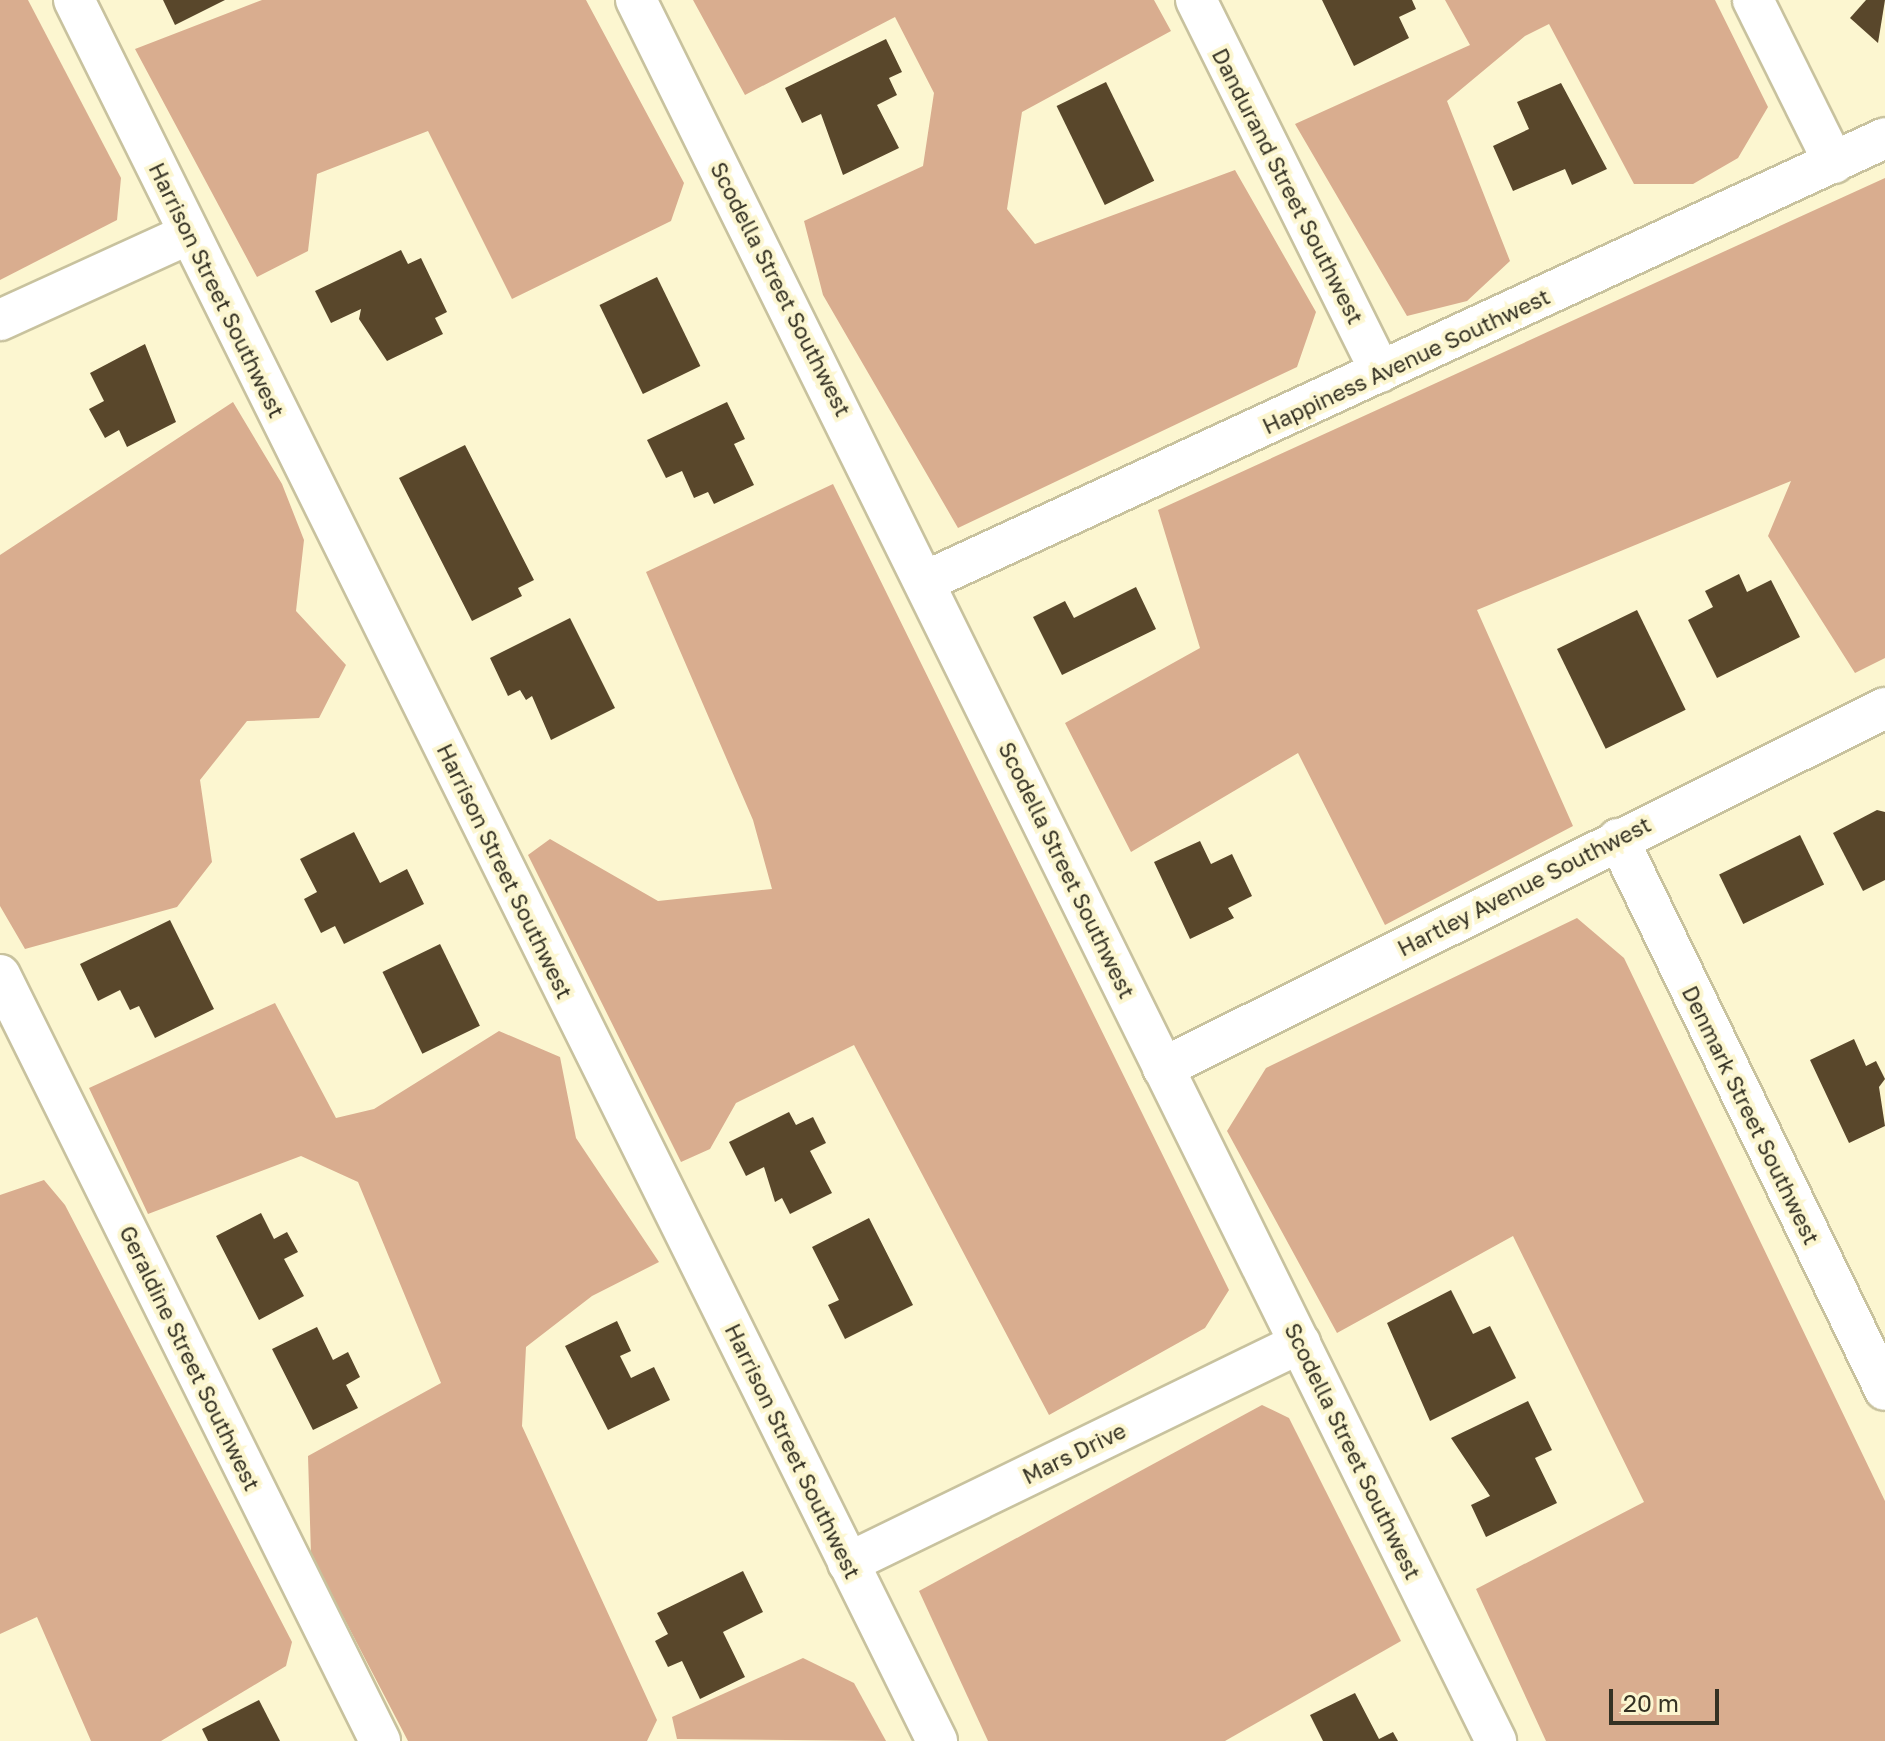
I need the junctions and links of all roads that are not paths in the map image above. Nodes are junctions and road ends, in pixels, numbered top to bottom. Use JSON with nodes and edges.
{"nodes":[{"id":1,"x":74,"y":0,"type":"edge"},
{"id":2,"x":636,"y":0,"type":"edge"},
{"id":3,"x":1196,"y":0,"type":"edge"},
{"id":4,"x":1753,"y":0,"type":"edge"},
{"id":5,"x":1885,"y":138,"type":"edge"},
{"id":6,"x":1834,"y":163,"type":"junction"},
{"id":7,"x":189,"y":234,"type":"junction"},
{"id":8,"x":0,"y":320,"type":"edge"},
{"id":9,"x":1381,"y":372,"type":"junction"},
{"id":10,"x":926,"y":581,"type":"junction"},
{"id":11,"x":1885,"y":708,"type":"edge"},
{"id":12,"x":1618,"y":839,"type":"junction"},
{"id":13,"x":0,"y":975,"type":"edge"},
{"id":14,"x":1163,"y":1068,"type":"junction"},
{"id":15,"x":1300,"y":1343,"type":"junction"},
{"id":16,"x":1885,"y":1390,"type":"edge"},
{"id":17,"x":848,"y":1563,"type":"junction"},
{"id":18,"x":380,"y":1741,"type":"edge"},
{"id":19,"x":937,"y":1741,"type":"edge"},
{"id":20,"x":1496,"y":1741,"type":"edge"}],
"edges":[{"from":1,"to":7,"type":"street","name":"Harrison Street Southwest"},
{"from":2,"to":10,"type":"street","name":"Scodella Street Southwest"},
{"from":3,"to":9,"type":"street","name":"Dandurand Street Southwest"},
{"from":4,"to":6,"type":"street"},
{"from":5,"to":6,"type":"street","name":"Happiness Avenue Southwest"},
{"from":6,"to":9,"type":"street","name":"Happiness Avenue Southwest"},
{"from":7,"to":8,"type":"street"},
{"from":7,"to":17,"type":"street","name":"Harrison Street Southwest"},
{"from":9,"to":10,"type":"street","name":"Happiness Avenue Southwest"},
{"from":10,"to":14,"type":"street","name":"Scodella Street Southwest"},
{"from":11,"to":12,"type":"street","name":"Hartley Avenue Southwest"},
{"from":12,"to":14,"type":"street","name":"Hartley Avenue Southwest"},
{"from":12,"to":16,"type":"street","name":"Denmark Street Southwest"},
{"from":13,"to":18,"type":"street","name":"Geraldine Street Southwest"},
{"from":14,"to":15,"type":"street","name":"Scodella Street Southwest"},
{"from":15,"to":17,"type":"street","name":"Mars Drive"},
{"from":15,"to":20,"type":"street","name":"Scodella Street Southwest"},
{"from":17,"to":19,"type":"street","name":"Harrison Street Southwest"}]}
